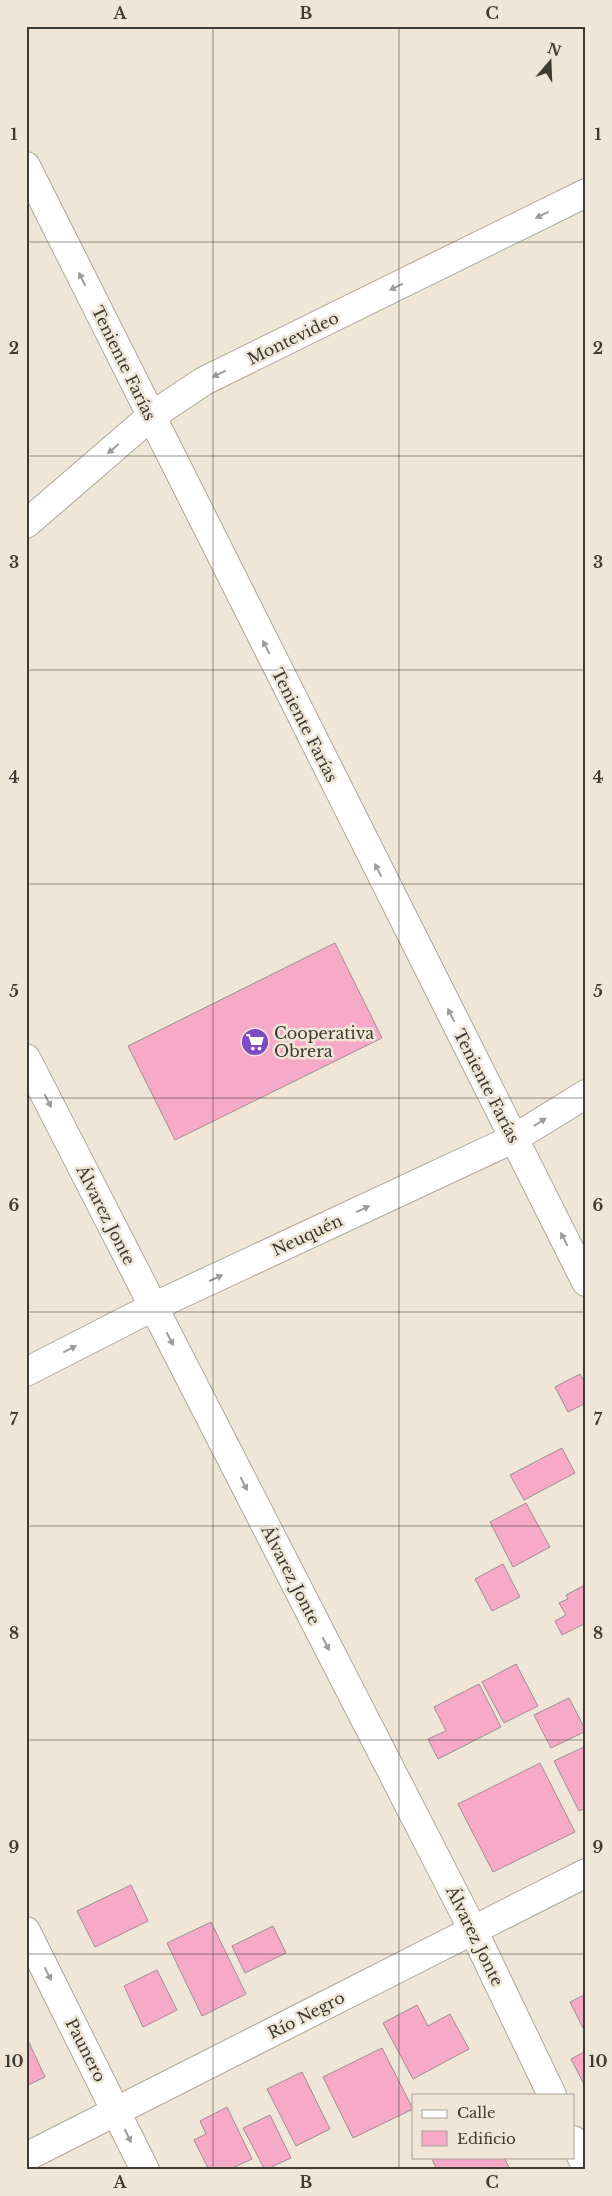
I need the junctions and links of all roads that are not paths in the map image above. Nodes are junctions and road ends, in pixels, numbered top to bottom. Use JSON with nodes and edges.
{"nodes":[{"id":1,"x":26,"y":166,"type":"edge"},
{"id":2,"x":586,"y":193,"type":"edge"},
{"id":3,"x":150,"y":417,"type":"junction"},
{"id":4,"x":26,"y":524,"type":"edge"},
{"id":5,"x":26,"y":1058,"type":"edge"},
{"id":6,"x":586,"y":1094,"type":"edge"},
{"id":7,"x":514,"y":1138,"type":"junction"},
{"id":8,"x":586,"y":1282,"type":"edge"},
{"id":9,"x":153,"y":1307,"type":"junction"},
{"id":10,"x":26,"y":1372,"type":"edge"},
{"id":11,"x":586,"y":1873,"type":"edge"},
{"id":12,"x":473,"y":1930,"type":"junction"},
{"id":13,"x":26,"y":1931,"type":"edge"},
{"id":14,"x":552,"y":2094,"type":"edge"},
{"id":15,"x":116,"y":2111,"type":"junction"},
{"id":16,"x":574,"y":2142,"type":"edge"},
{"id":17,"x":26,"y":2157,"type":"edge"},
{"id":18,"x":586,"y":2166,"type":"edge"},
{"id":19,"x":145,"y":2170,"type":"edge"}],
"edges":[{"from":3,"to":1,"type":"street","name":"Teniente Farías","one_way":true},
{"from":2,"to":3,"type":"street","name":"Montevideo","one_way":true},
{"from":3,"to":4,"type":"street","name":"Montevideo","one_way":true},
{"from":7,"to":3,"type":"street","name":"Teniente Farías","one_way":true},
{"from":5,"to":9,"type":"street","name":"Álvarez Jonte","one_way":true},
{"from":7,"to":6,"type":"street","name":"Neuquén","one_way":true},
{"from":8,"to":7,"type":"street","name":"Teniente Farías","one_way":true},
{"from":9,"to":7,"type":"street","name":"Neuquén","one_way":true},
{"from":10,"to":9,"type":"street","name":"Neuquén","one_way":true},
{"from":9,"to":12,"type":"street","name":"Álvarez Jonte","one_way":true},
{"from":11,"to":12,"type":"street","name":"Río Negro"},
{"from":12,"to":14,"type":"street","name":"Álvarez Jonte"},
{"from":12,"to":15,"type":"street","name":"Río Negro"},
{"from":13,"to":15,"type":"street","name":"Paunero","one_way":true},
{"from":15,"to":17,"type":"street","name":"Río Negro"},
{"from":15,"to":19,"type":"street","name":"Paunero","one_way":true},
{"from":16,"to":18,"type":"street"}]}
